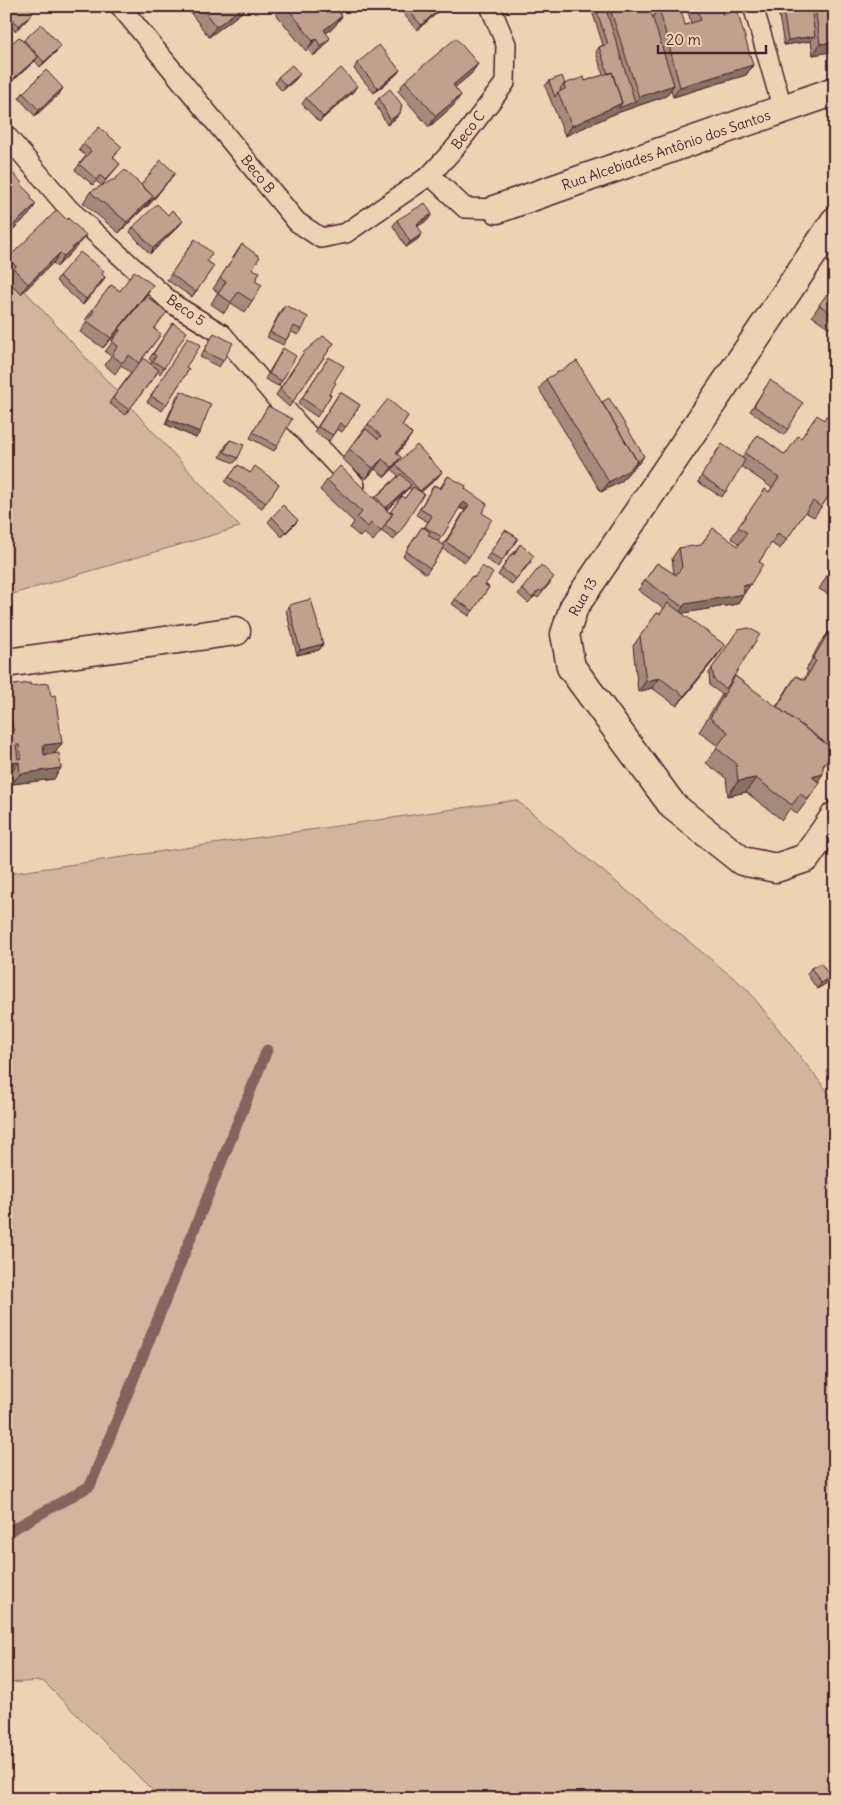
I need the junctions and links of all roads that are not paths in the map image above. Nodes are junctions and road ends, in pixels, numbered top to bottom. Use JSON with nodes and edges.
{"nodes":[{"id":1,"x":120,"y":6,"type":"edge"},
{"id":2,"x":490,"y":6,"type":"edge"},
{"id":3,"x":753,"y":6,"type":"edge"},
{"id":4,"x":835,"y":91,"type":"edge"},
{"id":5,"x":783,"y":110,"type":"junction"},
{"id":6,"x":6,"y":134,"type":"edge"},
{"id":7,"x":430,"y":175,"type":"junction"},
{"id":8,"x":497,"y":208,"type":"joint"},
{"id":9,"x":835,"y":221,"type":"edge"},
{"id":10,"x":361,"y":491,"type":"edge"},
{"id":11,"x":236,"y":631,"type":"dead end"},
{"id":12,"x":6,"y":663,"type":"edge"},
{"id":13,"x":835,"y":816,"type":"edge"}],
"edges":[{"from":1,"to":7,"type":"lane","name":"Beco B"},
{"from":2,"to":7,"type":"lane","name":"Beco C"},
{"from":3,"to":5,"type":"lane"},
{"from":4,"to":5,"type":"street","name":"Rua Alcebiades Antônio dos Santos"},
{"from":5,"to":8,"type":"street","name":"Rua Alcebiades Antônio dos Santos"},
{"from":6,"to":10,"type":"lane","name":"Beco 5"},
{"from":7,"to":8,"type":"lane"},
{"from":9,"to":13,"type":"street","name":"Rua 13"},
{"from":11,"to":12,"type":"street"}]}
